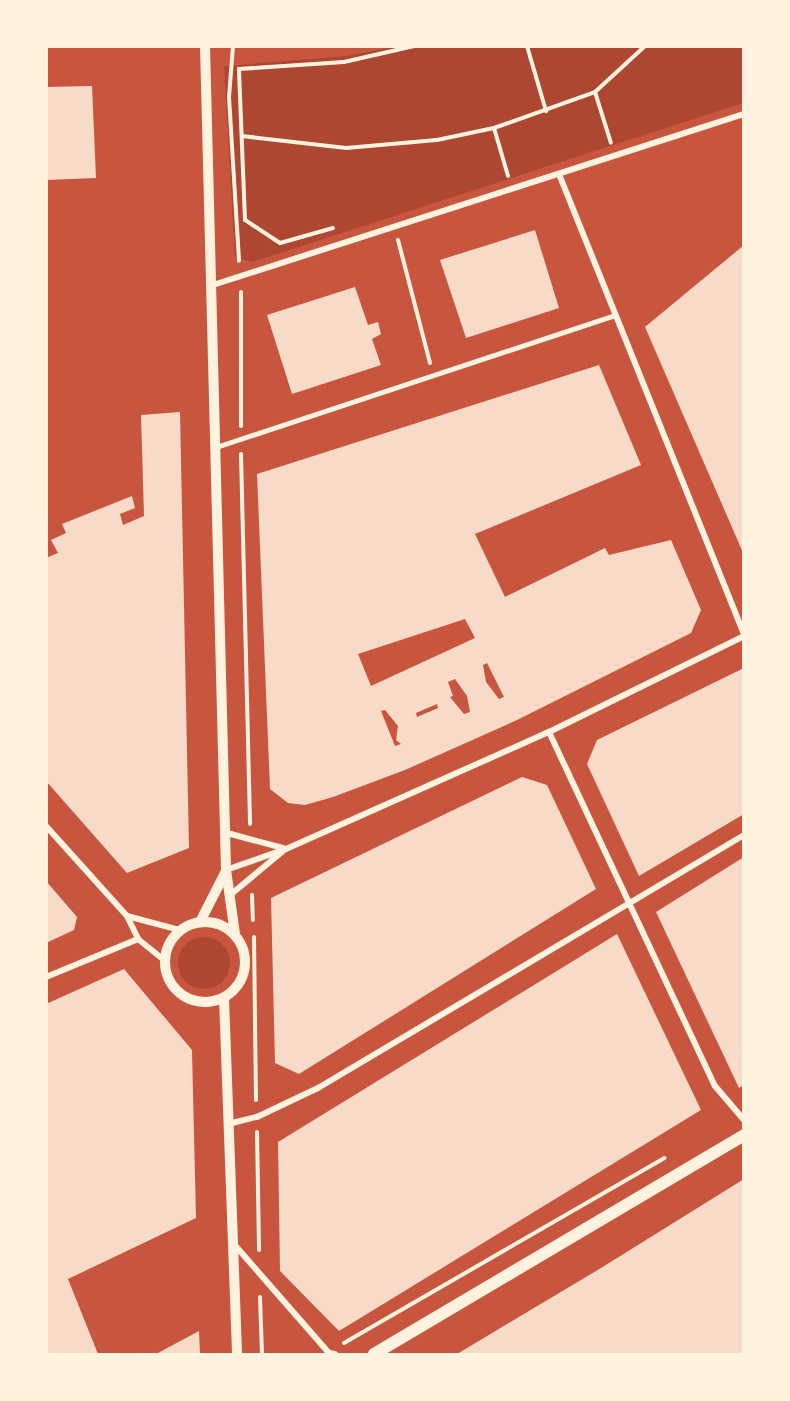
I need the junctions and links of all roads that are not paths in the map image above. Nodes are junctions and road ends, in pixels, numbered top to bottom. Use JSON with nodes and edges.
{"nodes":[{"id":1,"x":205,"y":46,"type":"edge"},
{"id":2,"x":744,"y":114,"type":"edge"},
{"id":3,"x":559,"y":174,"type":"junction"},
{"id":4,"x":213,"y":285,"type":"junction"},
{"id":5,"x":615,"y":315,"type":"junction"},
{"id":6,"x":216,"y":447,"type":"junction"},
{"id":7,"x":744,"y":636,"type":"edge"},
{"id":8,"x":549,"y":732,"type":"junction"},
{"id":9,"x":46,"y":826,"type":"edge"},
{"id":10,"x":227,"y":832,"type":"junction"},
{"id":11,"x":744,"y":835,"type":"edge"},
{"id":12,"x":286,"y":849,"type":"junction"},
{"id":13,"x":226,"y":870,"type":"junction"},
{"id":14,"x":229,"y":896,"type":"junction"},
{"id":15,"x":629,"y":906,"type":"junction"},
{"id":16,"x":127,"y":916,"type":"junction"},
{"id":17,"x":200,"y":922,"type":"junction"},
{"id":18,"x":180,"y":930,"type":"junction"},
{"id":19,"x":234,"y":934,"type":"junction"},
{"id":20,"x":138,"y":939,"type":"junction"},
{"id":21,"x":164,"y":960,"type":"junction"},
{"id":22,"x":46,"y":977,"type":"edge"},
{"id":23,"x":224,"y":998,"type":"junction"},
{"id":24,"x":744,"y":1120,"type":"edge"},
{"id":25,"x":228,"y":1124,"type":"junction"},
{"id":26,"x":744,"y":1135,"type":"edge"},
{"id":27,"x":232,"y":1242,"type":"junction"},
{"id":28,"x":237,"y":1354,"type":"edge"},
{"id":29,"x":332,"y":1354,"type":"edge"},
{"id":30,"x":374,"y":1354,"type":"edge"}],
"edges":[{"from":1,"to":4,"type":"street"},
{"from":2,"to":3,"type":"street"},
{"from":3,"to":4,"type":"street"},
{"from":3,"to":5,"type":"street"},
{"from":4,"to":6,"type":"street"},
{"from":5,"to":6,"type":"street"},
{"from":5,"to":7,"type":"street"},
{"from":6,"to":10,"type":"street"},
{"from":7,"to":8,"type":"street"},
{"from":8,"to":12,"type":"street"},
{"from":8,"to":15,"type":"street"},
{"from":9,"to":16,"type":"street"},
{"from":10,"to":12,"type":"street"},
{"from":10,"to":13,"type":"street"},
{"from":11,"to":15,"type":"street"},
{"from":12,"to":13,"type":"street"},
{"from":12,"to":14,"type":"street"},
{"from":13,"to":14,"type":"street"},
{"from":13,"to":17,"type":"street"},
{"from":14,"to":19,"type":"street"},
{"from":15,"to":24,"type":"street"},
{"from":15,"to":25,"type":"street"},
{"from":16,"to":18,"type":"street"},
{"from":16,"to":20,"type":"street"},
{"from":17,"to":18,"type":"street"},
{"from":17,"to":19,"type":"street"},
{"from":18,"to":21,"type":"street"},
{"from":19,"to":23,"type":"street"},
{"from":20,"to":21,"type":"street"},
{"from":20,"to":22,"type":"street"},
{"from":21,"to":23,"type":"street"},
{"from":23,"to":25,"type":"street"},
{"from":25,"to":27,"type":"street"},
{"from":26,"to":30,"type":"main road"},
{"from":27,"to":28,"type":"street"},
{"from":27,"to":29,"type":"street"}]}
